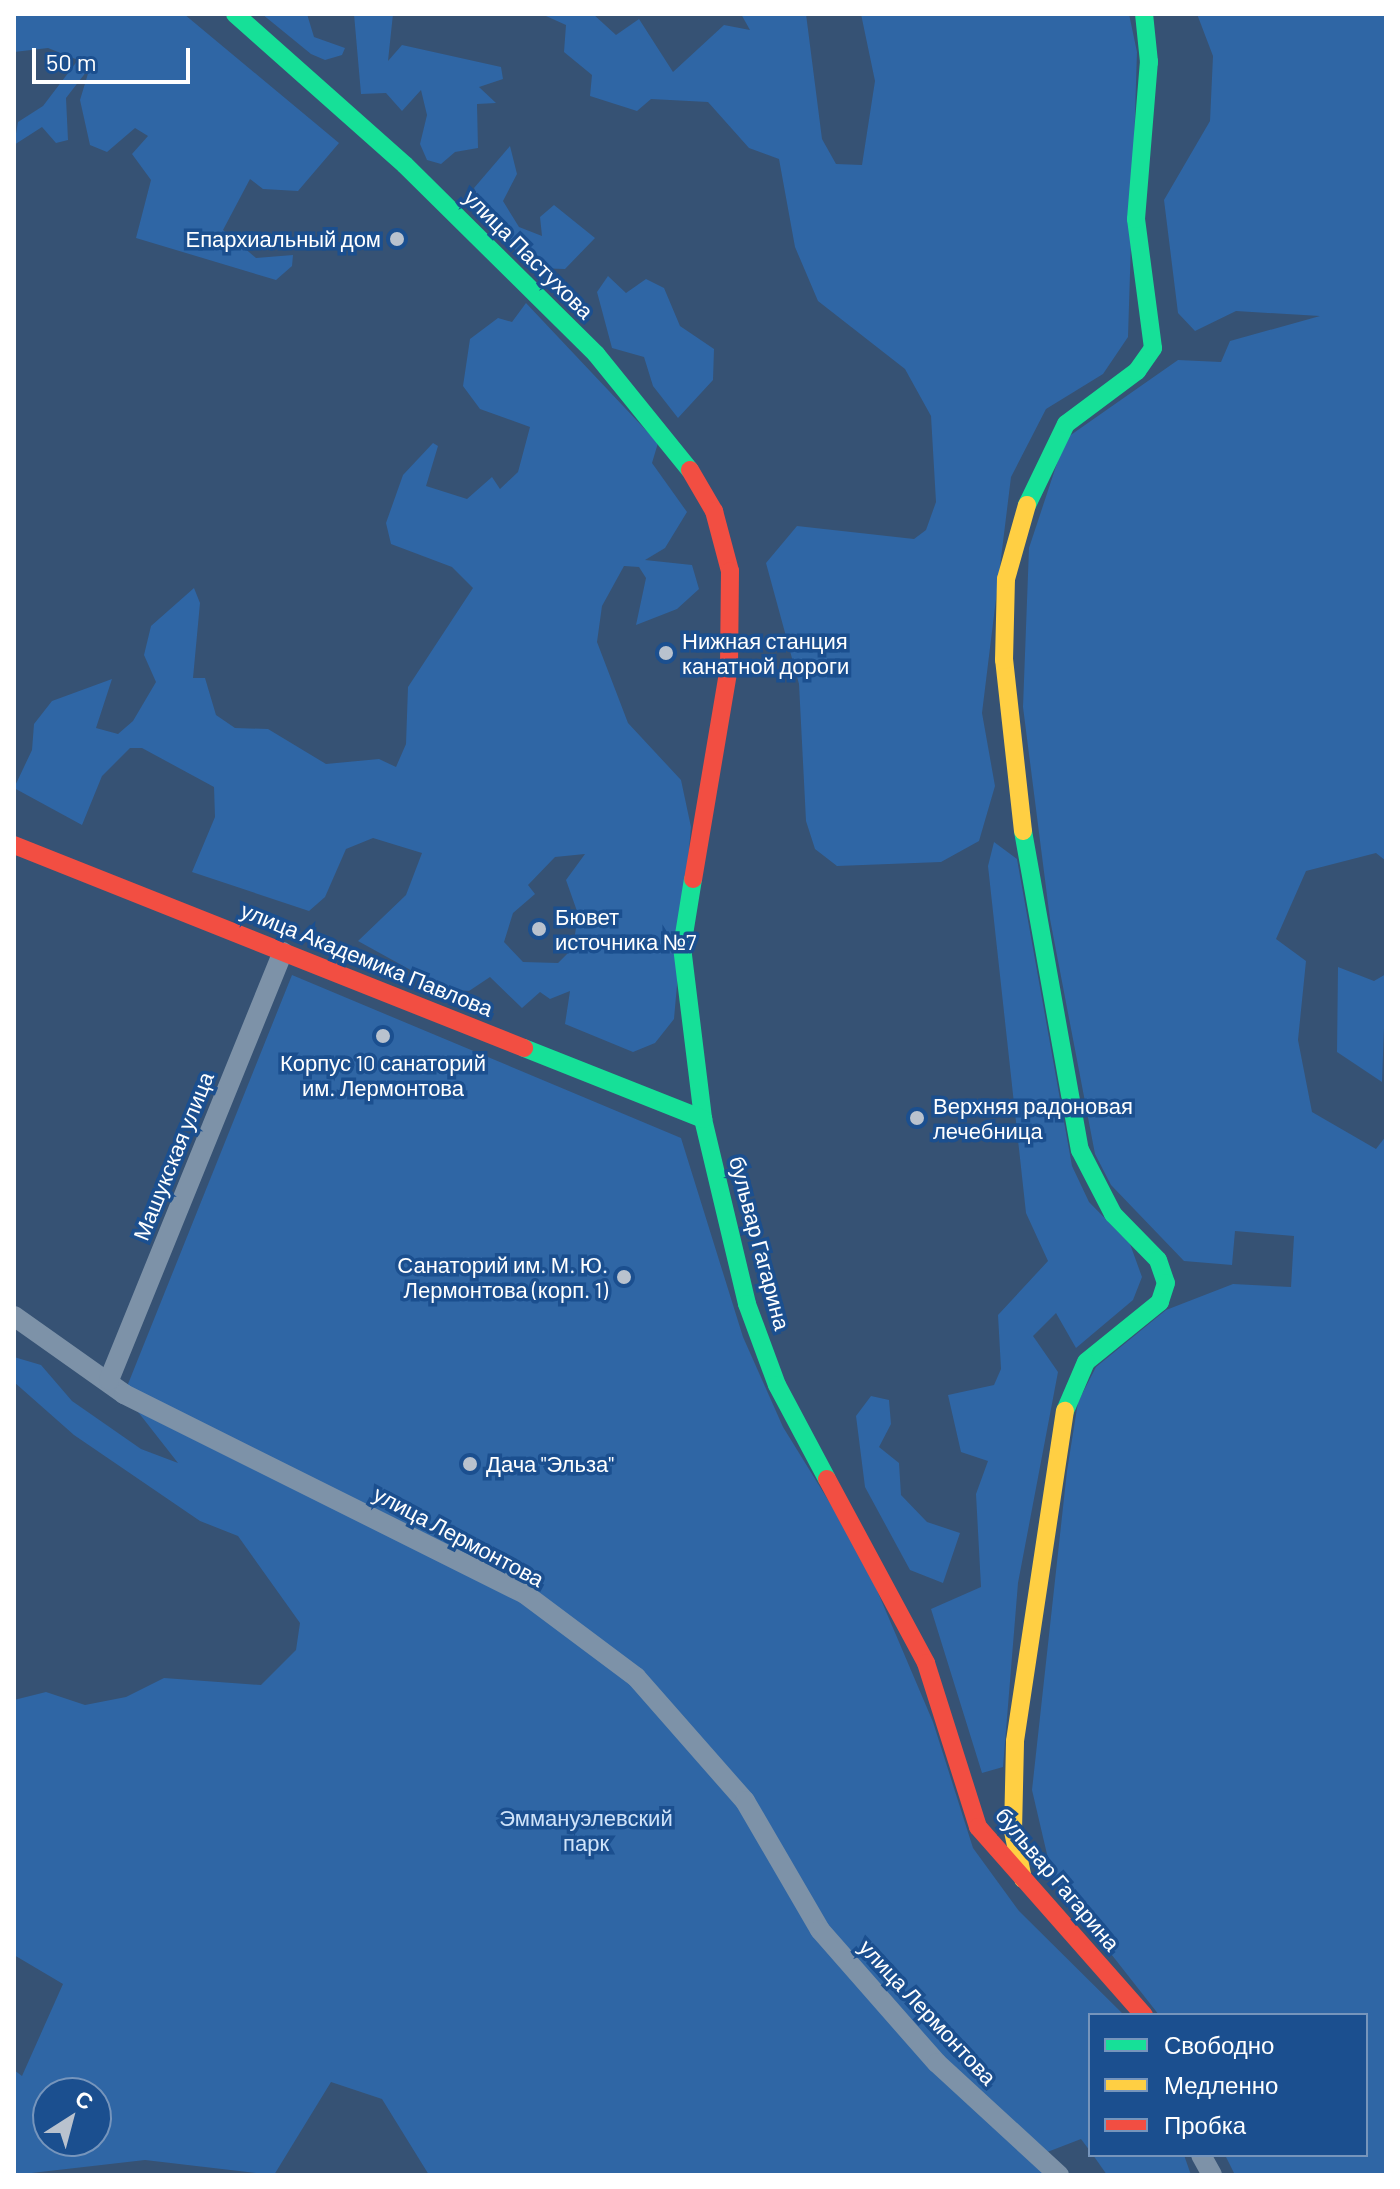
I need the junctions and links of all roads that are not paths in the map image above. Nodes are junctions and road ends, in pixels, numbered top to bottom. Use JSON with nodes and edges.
{"nodes":[{"id":1,"x":235,"y":14,"type":"edge"},
{"id":2,"x":1144,"y":14,"type":"edge"},
{"id":3,"x":730,"y":571,"type":"joint"},
{"id":4,"x":14,"y":845,"type":"edge"},
{"id":5,"x":283,"y":952,"type":"junction"},
{"id":6,"x":703,"y":1119,"type":"junction"},
{"id":7,"x":14,"y":1316,"type":"edge"},
{"id":8,"x":109,"y":1380,"type":"junction"},
{"id":9,"x":1024,"y":1883,"type":"junction"},
{"id":10,"x":1142,"y":2013,"type":"edge"},
{"id":11,"x":1202,"y":2157,"type":"edge"},
{"id":12,"x":1059,"y":2175,"type":"edge"},
{"id":13,"x":1212,"y":2175,"type":"edge"}],
"edges":[{"from":1,"to":3,"type":"street","name":"улица Пастухова"},
{"from":2,"to":9,"type":"street"},
{"from":3,"to":6,"type":"street","name":"бульвар Гагарина"},
{"from":4,"to":5,"type":"street","name":"улица Академика Павлова"},
{"from":5,"to":6,"type":"street","name":"улица Академика Павлова"},
{"from":5,"to":8,"type":"street","name":"Машукская улица"},
{"from":6,"to":9,"type":"street","name":"бульвар Гагарина"},
{"from":7,"to":8,"type":"street","name":"улица Лермонтова"},
{"from":8,"to":12,"type":"street","name":"улица Лермонтова"},
{"from":9,"to":10,"type":"street","name":"бульвар Гагарина"},
{"from":11,"to":13,"type":"street"}]}
